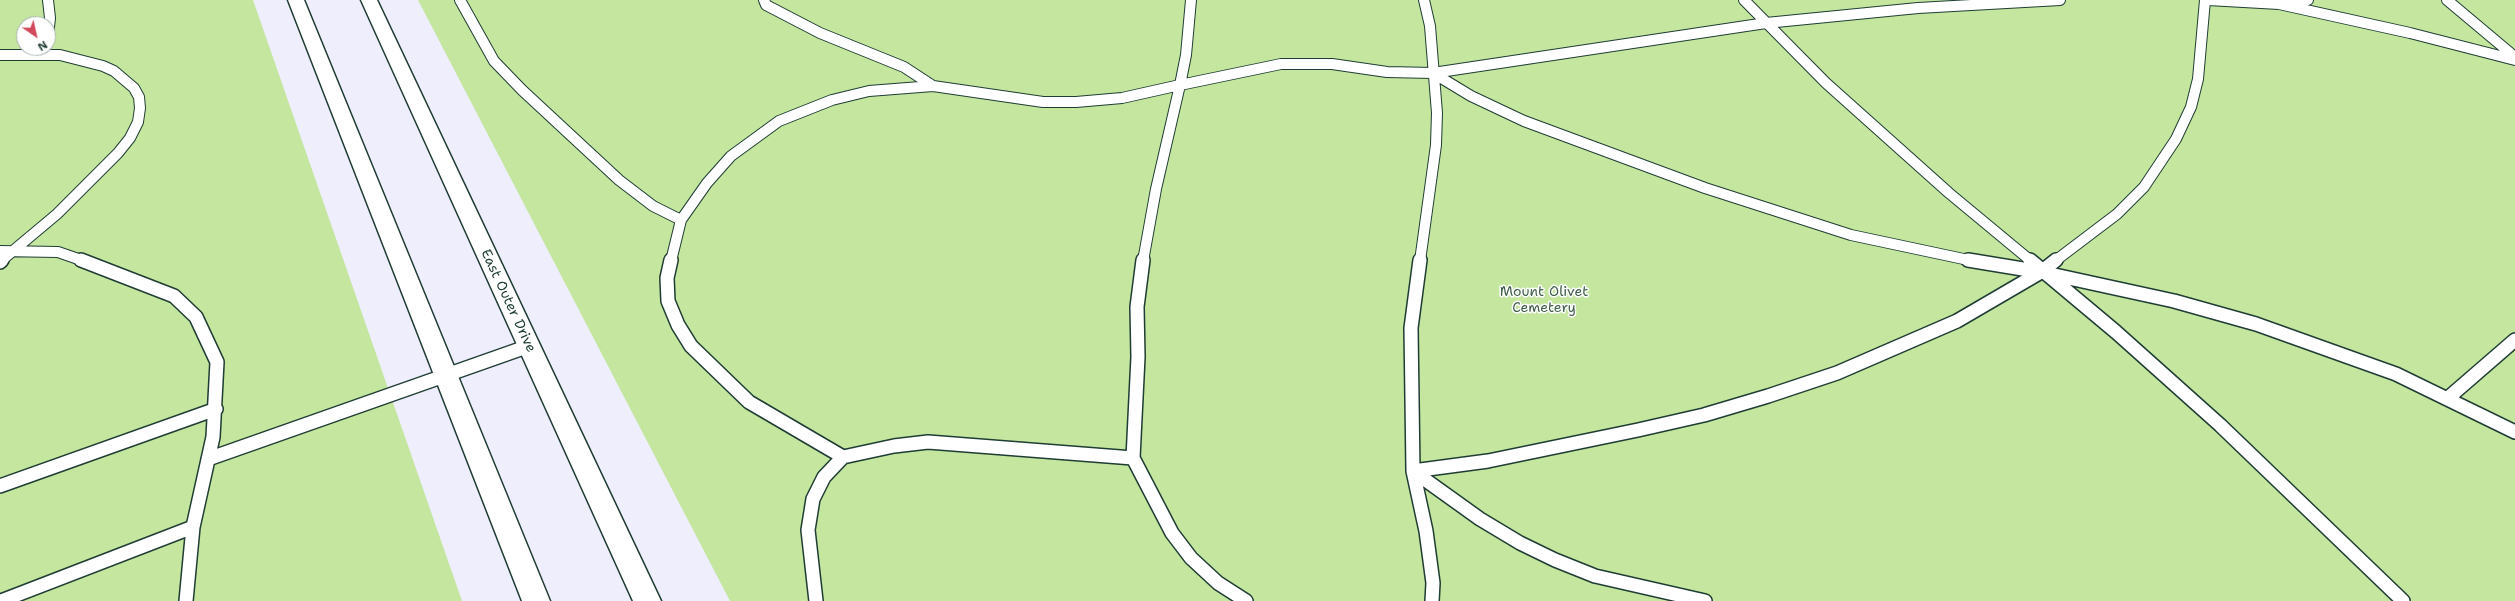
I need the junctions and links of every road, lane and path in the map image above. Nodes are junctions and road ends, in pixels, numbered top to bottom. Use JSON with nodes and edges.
{"nodes":[{"id":1,"x":48,"y":0,"type":"edge"},
{"id":2,"x":296,"y":0,"type":"edge"},
{"id":3,"x":369,"y":0,"type":"edge"},
{"id":4,"x":460,"y":0,"type":"edge"},
{"id":5,"x":753,"y":0,"type":"edge"},
{"id":6,"x":1191,"y":0,"type":"edge"},
{"id":7,"x":1424,"y":0,"type":"edge"},
{"id":8,"x":1744,"y":0,"type":"edge"},
{"id":9,"x":2060,"y":0,"type":"edge"},
{"id":10,"x":2205,"y":0,"type":"edge"},
{"id":11,"x":2208,"y":0,"type":"edge"},
{"id":12,"x":2308,"y":0,"type":"edge"},
{"id":13,"x":2447,"y":0,"type":"edge"},
{"id":14,"x":765,"y":2,"type":"edge"},
{"id":15,"x":2279,"y":4,"type":"junction"},
{"id":16,"x":50,"y":16,"type":"edge"},
{"id":17,"x":1766,"y":24,"type":"junction"},
{"id":18,"x":16,"y":54,"type":"edge"},
{"id":19,"x":56,"y":54,"type":"edge"},
{"id":20,"x":0,"y":55,"type":"edge"},
{"id":21,"x":2515,"y":57,"type":"edge"},
{"id":22,"x":2515,"y":60,"type":"edge"},
{"id":23,"x":1433,"y":73,"type":"junction"},
{"id":24,"x":1180,"y":85,"type":"junction"},
{"id":25,"x":933,"y":86,"type":"junction"},
{"id":26,"x":682,"y":220,"type":"junction"},
{"id":27,"x":6,"y":251,"type":"edge"},
{"id":28,"x":0,"y":262,"type":"edge"},
{"id":29,"x":2041,"y":272,"type":"junction"},
{"id":30,"x":2515,"y":340,"type":"edge"},
{"id":31,"x":529,"y":346,"type":"junction"},
{"id":32,"x":446,"y":377,"type":"junction"},
{"id":33,"x":2448,"y":398,"type":"junction"},
{"id":34,"x":216,"y":409,"type":"junction"},
{"id":35,"x":2515,"y":432,"type":"edge"},
{"id":36,"x":843,"y":457,"type":"junction"},
{"id":37,"x":1133,"y":458,"type":"junction"},
{"id":38,"x":208,"y":459,"type":"junction"},
{"id":39,"x":1413,"y":471,"type":"junction"},
{"id":40,"x":0,"y":486,"type":"edge"},
{"id":41,"x":193,"y":527,"type":"junction"},
{"id":42,"x":1,"y":601,"type":"edge"},
{"id":43,"x":186,"y":601,"type":"edge"},
{"id":44,"x":536,"y":601,"type":"edge"},
{"id":45,"x":647,"y":601,"type":"edge"},
{"id":46,"x":816,"y":601,"type":"edge"},
{"id":47,"x":1246,"y":601,"type":"edge"},
{"id":48,"x":1432,"y":601,"type":"edge"},
{"id":49,"x":1704,"y":601,"type":"edge"},
{"id":50,"x":2403,"y":601,"type":"edge"}],
"edges":[{"from":1,"to":16,"type":"lane"},
{"from":2,"to":32,"type":"main road"},
{"from":3,"to":31,"type":"main road","name":"East Outer Drive"},
{"from":4,"to":26,"type":"lane"},
{"from":5,"to":14,"type":"lane"},
{"from":6,"to":24,"type":"lane"},
{"from":7,"to":23,"type":"lane"},
{"from":8,"to":17,"type":"lane"},
{"from":9,"to":17,"type":"lane"},
{"from":10,"to":29,"type":"lane"},
{"from":11,"to":15,"type":"lane"},
{"from":12,"to":15,"type":"lane"},
{"from":13,"to":21,"type":"lane"},
{"from":14,"to":25,"type":"lane"},
{"from":15,"to":22,"type":"lane"},
{"from":17,"to":23,"type":"lane"},
{"from":17,"to":29,"type":"lane"},
{"from":18,"to":20,"type":"lane"},
{"from":19,"to":27,"type":"lane"},
{"from":23,"to":24,"type":"lane"},
{"from":23,"to":29,"type":"lane"},
{"from":23,"to":39,"type":"lane"},
{"from":24,"to":25,"type":"lane"},
{"from":24,"to":37,"type":"lane"},
{"from":25,"to":26,"type":"lane"},
{"from":26,"to":36,"type":"lane"},
{"from":27,"to":28,"type":"lane"},
{"from":27,"to":34,"type":"lane"},
{"from":29,"to":33,"type":"lane"},
{"from":29,"to":39,"type":"lane"},
{"from":29,"to":50,"type":"lane"},
{"from":30,"to":33,"type":"lane"},
{"from":31,"to":32,"type":"lane"},
{"from":31,"to":45,"type":"main road","name":"East Outer Drive"},
{"from":32,"to":38,"type":"lane"},
{"from":32,"to":44,"type":"main road"},
{"from":33,"to":35,"type":"lane"},
{"from":34,"to":38,"type":"lane"},
{"from":34,"to":40,"type":"lane"},
{"from":36,"to":37,"type":"lane"},
{"from":36,"to":46,"type":"lane"},
{"from":37,"to":47,"type":"lane"},
{"from":38,"to":41,"type":"lane"},
{"from":39,"to":48,"type":"lane"},
{"from":39,"to":49,"type":"lane"},
{"from":41,"to":42,"type":"lane"},
{"from":41,"to":43,"type":"lane"}]}
